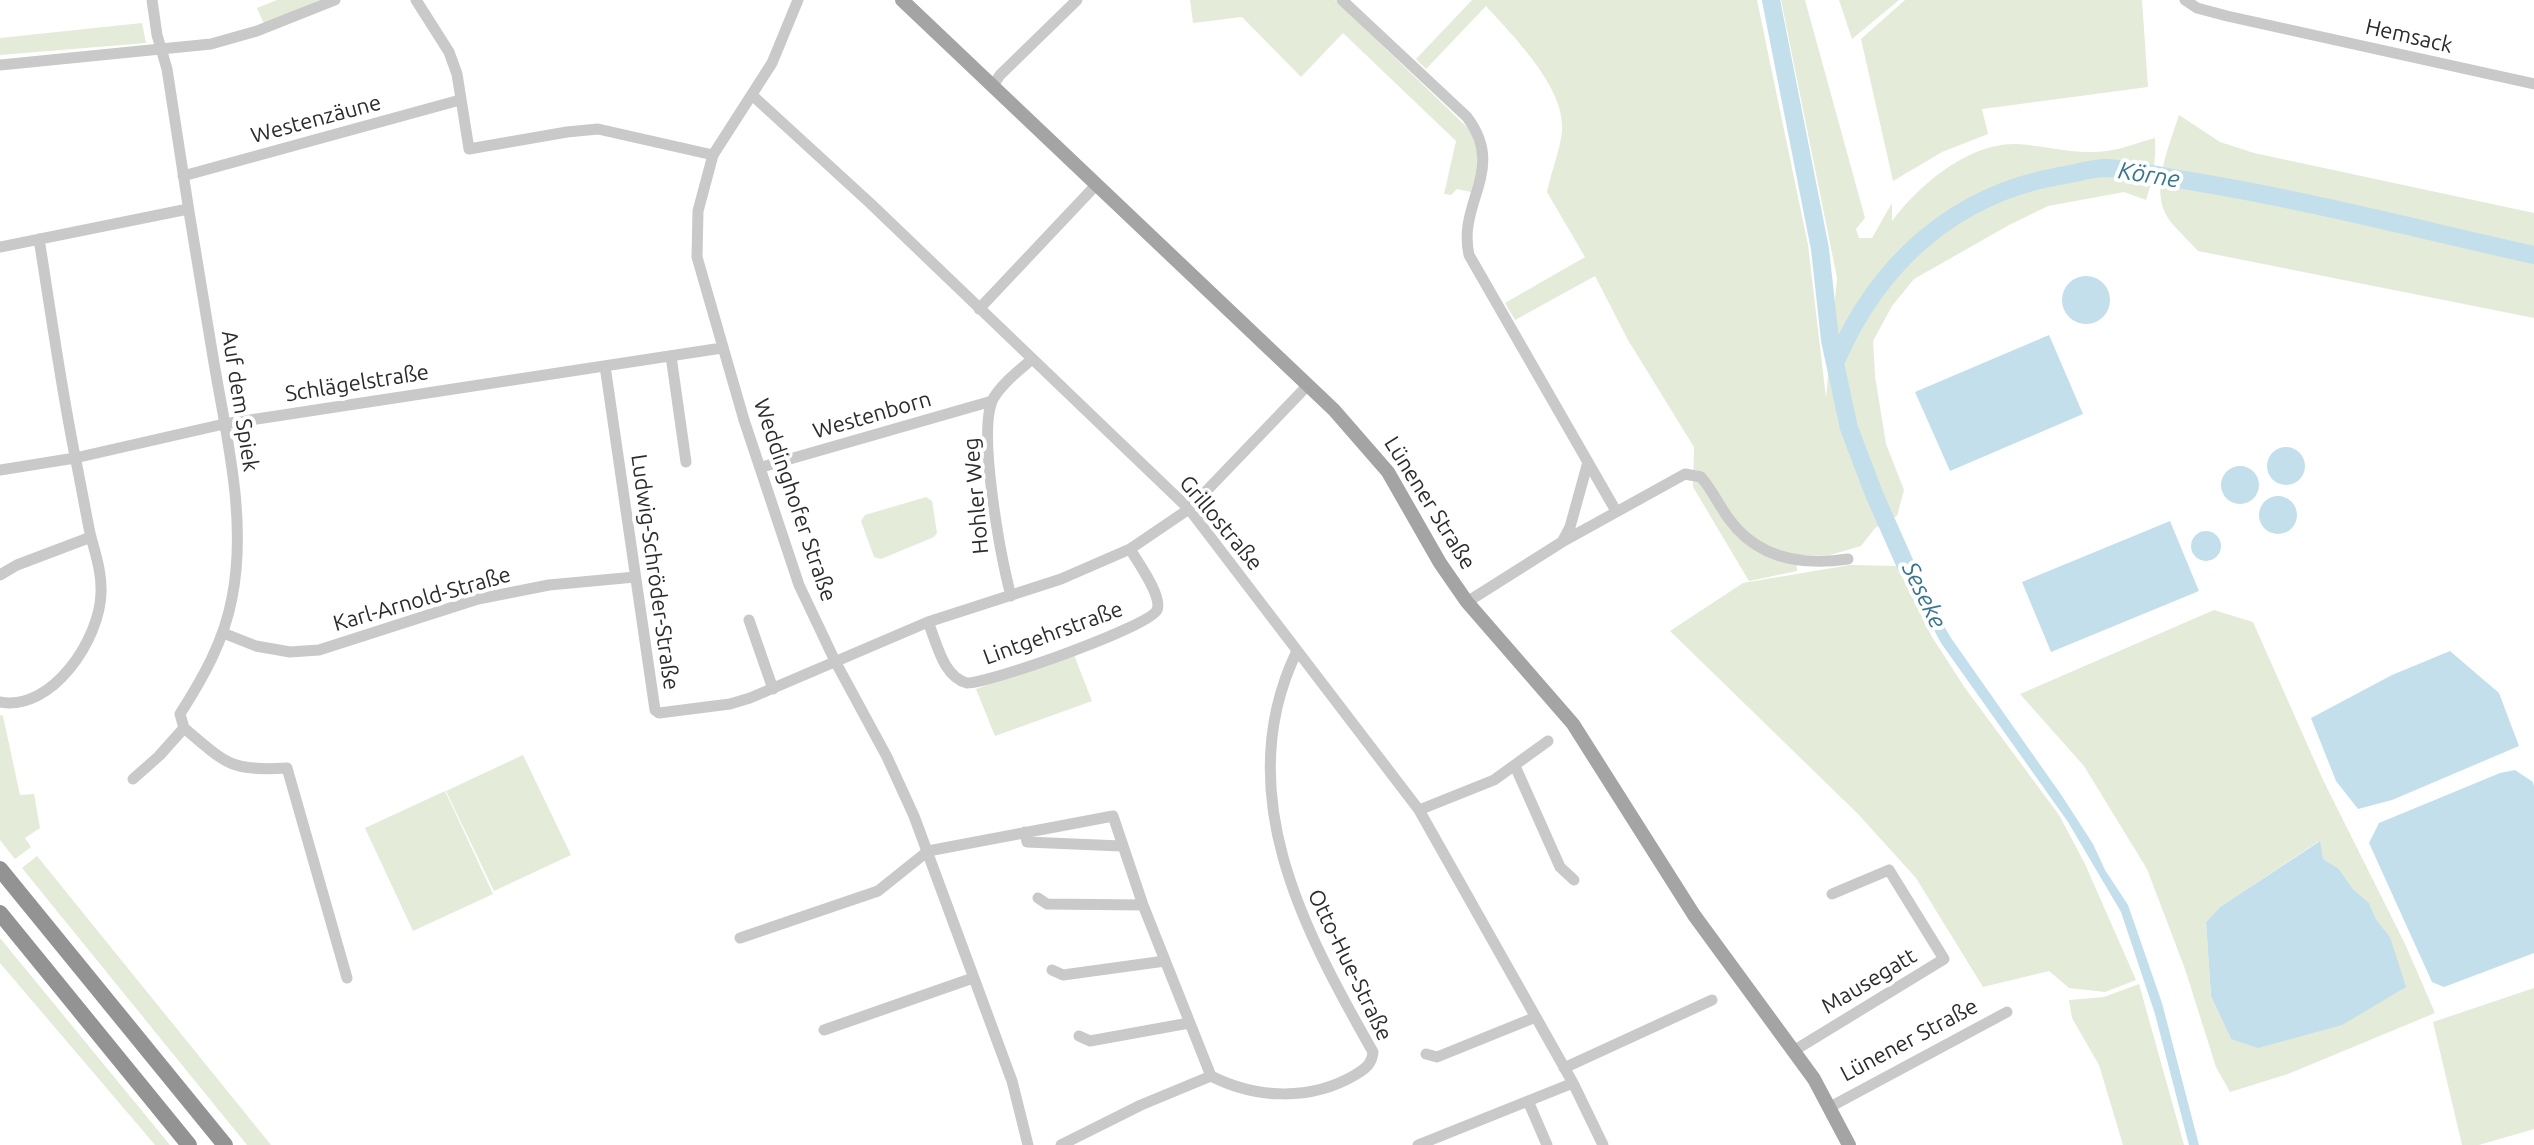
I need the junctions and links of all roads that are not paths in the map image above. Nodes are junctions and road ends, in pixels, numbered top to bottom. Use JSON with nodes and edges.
{"nodes":[{"id":1,"x":152,"y":0,"type":"edge"},
{"id":2,"x":335,"y":0,"type":"edge"},
{"id":3,"x":416,"y":0,"type":"edge"},
{"id":4,"x":798,"y":0,"type":"edge"},
{"id":5,"x":902,"y":0,"type":"edge"},
{"id":6,"x":1077,"y":0,"type":"edge"},
{"id":7,"x":1342,"y":0,"type":"edge"},
{"id":8,"x":2185,"y":0,"type":"edge"},
{"id":9,"x":162,"y":50,"type":"junction"},
{"id":10,"x":0,"y":65,"type":"edge"},
{"id":11,"x":2534,"y":84,"type":"edge"},
{"id":12,"x":992,"y":87,"type":"junction"},
{"id":13,"x":752,"y":95,"type":"junction"},
{"id":14,"x":460,"y":100,"type":"junction"},
{"id":15,"x":713,"y":155,"type":"junction"},
{"id":16,"x":183,"y":176,"type":"junction"},
{"id":17,"x":1097,"y":184,"type":"junction"},
{"id":18,"x":188,"y":209,"type":"junction"},
{"id":19,"x":39,"y":239,"type":"junction"},
{"id":20,"x":0,"y":247,"type":"edge"},
{"id":21,"x":979,"y":309,"type":"junction"},
{"id":22,"x":722,"y":348,"type":"junction"},
{"id":23,"x":671,"y":356,"type":"junction"},
{"id":24,"x":1032,"y":359,"type":"junction"},
{"id":25,"x":605,"y":366,"type":"junction"},
{"id":26,"x":1308,"y":385,"type":"junction"},
{"id":27,"x":992,"y":401,"type":"junction"},
{"id":28,"x":224,"y":424,"type":"junction"},
{"id":29,"x":75,"y":458,"type":"junction"},
{"id":30,"x":686,"y":462,"type":"dead end"},
{"id":31,"x":1588,"y":462,"type":"junction"},
{"id":32,"x":762,"y":467,"type":"junction"},
{"id":33,"x":0,"y":470,"type":"edge"},
{"id":34,"x":1189,"y":509,"type":"junction"},
{"id":35,"x":1616,"y":511,"type":"junction"},
{"id":36,"x":91,"y":537,"type":"junction"},
{"id":37,"x":1562,"y":542,"type":"junction"},
{"id":38,"x":1130,"y":549,"type":"junction"},
{"id":39,"x":1848,"y":559,"type":"dead end"},
{"id":40,"x":0,"y":575,"type":"edge"},
{"id":41,"x":635,"y":577,"type":"junction"},
{"id":42,"x":1011,"y":596,"type":"junction"},
{"id":43,"x":1467,"y":602,"type":"junction"},
{"id":44,"x":749,"y":620,"type":"dead end"},
{"id":45,"x":928,"y":622,"type":"junction"},
{"id":46,"x":223,"y":633,"type":"junction"},
{"id":47,"x":1297,"y":651,"type":"junction"},
{"id":48,"x":835,"y":661,"type":"junction"},
{"id":49,"x":773,"y":689,"type":"junction"},
{"id":50,"x":0,"y":702,"type":"edge"},
{"id":51,"x":184,"y":728,"type":"junction"},
{"id":52,"x":1548,"y":741,"type":"dead end"},
{"id":53,"x":1515,"y":766,"type":"junction"},
{"id":54,"x":133,"y":779,"type":"dead end"},
{"id":55,"x":1419,"y":810,"type":"junction"},
{"id":56,"x":1025,"y":832,"type":"junction"},
{"id":57,"x":1121,"y":846,"type":"junction"},
{"id":58,"x":928,"y":851,"type":"junction"},
{"id":59,"x":0,"y":869,"type":"edge"},
{"id":60,"x":1574,"y":880,"type":"dead end"},
{"id":61,"x":1832,"y":894,"type":"dead end"},
{"id":62,"x":1038,"y":898,"type":"dead end"},
{"id":63,"x":1143,"y":905,"type":"junction"},
{"id":64,"x":0,"y":913,"type":"edge"},
{"id":65,"x":740,"y":938,"type":"dead end"},
{"id":66,"x":1165,"y":961,"type":"junction"},
{"id":67,"x":1052,"y":970,"type":"dead end"},
{"id":68,"x":347,"y":978,"type":"dead end"},
{"id":69,"x":973,"y":978,"type":"junction"},
{"id":70,"x":1712,"y":1000,"type":"dead end"},
{"id":71,"x":2007,"y":1012,"type":"dead end"},
{"id":72,"x":1536,"y":1017,"type":"junction"},
{"id":73,"x":1189,"y":1023,"type":"junction"},
{"id":74,"x":824,"y":1030,"type":"dead end"},
{"id":75,"x":1079,"y":1036,"type":"dead end"},
{"id":76,"x":1795,"y":1050,"type":"junction"},
{"id":77,"x":1426,"y":1054,"type":"dead end"},
{"id":78,"x":1564,"y":1068,"type":"junction"},
{"id":79,"x":1211,"y":1076,"type":"junction"},
{"id":80,"x":1573,"y":1083,"type":"junction"},
{"id":81,"x":1528,"y":1101,"type":"junction"},
{"id":82,"x":1830,"y":1107,"type":"junction"},
{"id":83,"x":1423,"y":1144,"type":"edge"},
{"id":84,"x":189,"y":1145,"type":"edge"},
{"id":85,"x":225,"y":1145,"type":"edge"},
{"id":86,"x":1028,"y":1145,"type":"edge"},
{"id":87,"x":1061,"y":1145,"type":"edge"},
{"id":88,"x":1547,"y":1145,"type":"edge"},
{"id":89,"x":1603,"y":1145,"type":"edge"},
{"id":90,"x":1849,"y":1145,"type":"edge"}],
"edges":[{"from":1,"to":9,"type":"street","name":"Auf dem Spiek"},
{"from":2,"to":9,"type":"street"},
{"from":3,"to":14,"type":"street"},
{"from":4,"to":13,"type":"street","name":"Weddinghofer Straße"},
{"from":5,"to":12,"type":"main road","name":"Lünener Straße"},
{"from":6,"to":12,"type":"street"},
{"from":7,"to":31,"type":"street"},
{"from":8,"to":11,"type":"street","name":"Hemsack"},
{"from":9,"to":10,"type":"street"},
{"from":9,"to":16,"type":"street","name":"Auf dem Spiek"},
{"from":12,"to":17,"type":"main road","name":"Lünener Straße"},
{"from":13,"to":15,"type":"street","name":"Weddinghofer Straße"},
{"from":13,"to":21,"type":"street","name":"Grillostraße"},
{"from":14,"to":15,"type":"street"},
{"from":14,"to":16,"type":"street","name":"Westenzäune"},
{"from":15,"to":22,"type":"street","name":"Weddinghofer Straße"},
{"from":16,"to":18,"type":"street","name":"Auf dem Spiek"},
{"from":17,"to":21,"type":"street"},
{"from":17,"to":26,"type":"main road","name":"Lünener Straße"},
{"from":18,"to":19,"type":"street"},
{"from":18,"to":28,"type":"street","name":"Auf dem Spiek"},
{"from":19,"to":20,"type":"street"},
{"from":19,"to":29,"type":"street"},
{"from":21,"to":24,"type":"street","name":"Grillostraße"},
{"from":22,"to":23,"type":"street","name":"Schlägelstraße"},
{"from":22,"to":32,"type":"street","name":"Weddinghofer Straße"},
{"from":23,"to":25,"type":"street","name":"Schlägelstraße"},
{"from":23,"to":30,"type":"street"},
{"from":24,"to":27,"type":"street"},
{"from":24,"to":34,"type":"street","name":"Grillostraße"},
{"from":25,"to":28,"type":"street","name":"Schlägelstraße"},
{"from":25,"to":41,"type":"street","name":"Ludwig-Schröder-Straße"},
{"from":26,"to":34,"type":"street"},
{"from":26,"to":43,"type":"main road","name":"Lünener Straße"},
{"from":27,"to":32,"type":"street","name":"Westenborn"},
{"from":27,"to":42,"type":"street","name":"Hohler Weg"},
{"from":28,"to":29,"type":"street","name":"Schlägelstraße"},
{"from":28,"to":46,"type":"street","name":"Auf dem Spiek"},
{"from":29,"to":33,"type":"street","name":"Schlägelstraße"},
{"from":29,"to":36,"type":"street"},
{"from":31,"to":35,"type":"street"},
{"from":31,"to":37,"type":"street"},
{"from":32,"to":48,"type":"street","name":"Weddinghofer Straße"},
{"from":34,"to":38,"type":"street"},
{"from":34,"to":47,"type":"street","name":"Grillostraße"},
{"from":35,"to":37,"type":"street"},
{"from":35,"to":39,"type":"street"},
{"from":36,"to":40,"type":"street"},
{"from":36,"to":50,"type":"street"},
{"from":37,"to":43,"type":"street"},
{"from":38,"to":42,"type":"street"},
{"from":38,"to":45,"type":"street","name":"Lintgehrstraße"},
{"from":41,"to":46,"type":"street","name":"Karl-Arnold-Straße"},
{"from":41,"to":49,"type":"street","name":"Ludwig-Schröder-Straße"},
{"from":42,"to":45,"type":"street"},
{"from":43,"to":76,"type":"main road","name":"Lünener Straße"},
{"from":44,"to":49,"type":"street"},
{"from":45,"to":48,"type":"street"},
{"from":46,"to":51,"type":"street","name":"Auf dem Spiek"},
{"from":47,"to":55,"type":"street","name":"Grillostraße"},
{"from":47,"to":79,"type":"street","name":"Otto-Hue-Straße"},
{"from":48,"to":49,"type":"street","name":"Ludwig-Schröder-Straße"},
{"from":48,"to":58,"type":"street","name":"Weddinghofer Straße"},
{"from":51,"to":54,"type":"street","name":"Auf dem Spiek"},
{"from":51,"to":68,"type":"street"},
{"from":52,"to":53,"type":"street"},
{"from":53,"to":55,"type":"street"},
{"from":53,"to":60,"type":"street"},
{"from":55,"to":72,"type":"street","name":"Grillostraße"},
{"from":56,"to":57,"type":"street"},
{"from":56,"to":57,"type":"street"},
{"from":56,"to":58,"type":"street"},
{"from":57,"to":63,"type":"street"},
{"from":58,"to":65,"type":"street"},
{"from":58,"to":69,"type":"street","name":"Weddinghofer Straße"},
{"from":59,"to":85,"type":"highway"},
{"from":61,"to":76,"type":"street","name":"Mausegatt"},
{"from":62,"to":63,"type":"street"},
{"from":63,"to":66,"type":"street"},
{"from":64,"to":84,"type":"highway"},
{"from":66,"to":67,"type":"street"},
{"from":66,"to":73,"type":"street"},
{"from":69,"to":74,"type":"street"},
{"from":69,"to":86,"type":"street","name":"Weddinghofer Straße"},
{"from":70,"to":78,"type":"street"},
{"from":71,"to":82,"type":"street","name":"Lünener Straße"},
{"from":72,"to":77,"type":"street"},
{"from":72,"to":78,"type":"street","name":"Grillostraße"},
{"from":73,"to":75,"type":"street"},
{"from":73,"to":79,"type":"street"},
{"from":76,"to":82,"type":"main road","name":"Lünener Straße"},
{"from":78,"to":80,"type":"street","name":"Grillostraße"},
{"from":79,"to":87,"type":"street"},
{"from":80,"to":81,"type":"street"},
{"from":80,"to":89,"type":"street","name":"Grillostraße"},
{"from":81,"to":83,"type":"street"},
{"from":81,"to":88,"type":"street"},
{"from":82,"to":90,"type":"main road","name":"Lünener Straße"}]}
